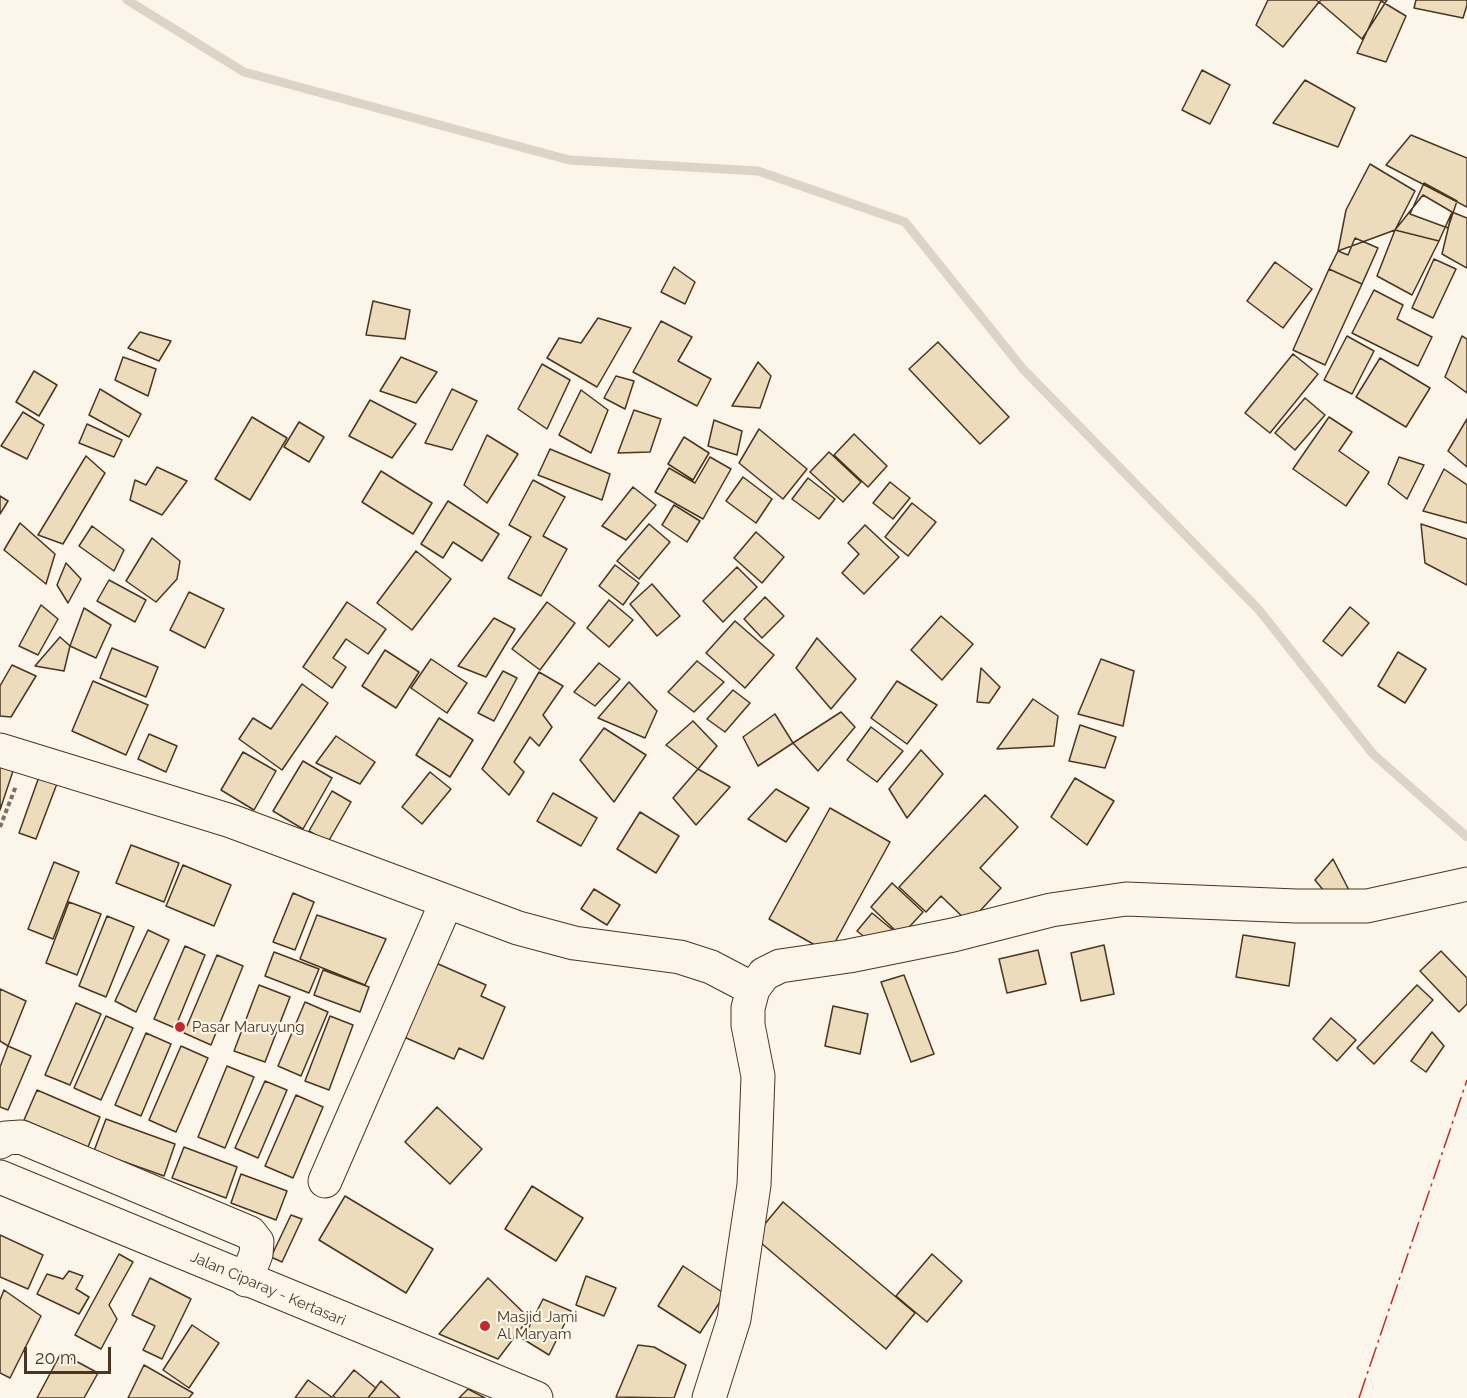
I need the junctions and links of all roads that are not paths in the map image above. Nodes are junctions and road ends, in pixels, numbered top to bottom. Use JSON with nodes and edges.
{"nodes":[{"id":1,"x":13,"y":754,"type":"edge"},
{"id":2,"x":1467,"y":884,"type":"edge"},
{"id":3,"x":446,"y":903,"type":"junction"},
{"id":4,"x":753,"y":989,"type":"junction"},
{"id":5,"x":0,"y":1142,"type":"edge"},
{"id":6,"x":0,"y":1177,"type":"edge"},
{"id":7,"x":325,"y":1181,"type":"dead end"},
{"id":8,"x":246,"y":1280,"type":"junction"},
{"id":9,"x":536,"y":1398,"type":"edge"},
{"id":10,"x":709,"y":1398,"type":"edge"}],
"edges":[{"from":1,"to":3,"type":"street"},
{"from":2,"to":4,"type":"street"},
{"from":3,"to":4,"type":"street"},
{"from":3,"to":7,"type":"street"},
{"from":4,"to":10,"type":"street"},
{"from":5,"to":8,"type":"street"},
{"from":6,"to":8,"type":"street","name":"Jalan Ciparay - Kertasari"},
{"from":8,"to":9,"type":"street","name":"Jalan Ciparay - Kertasari"}]}
